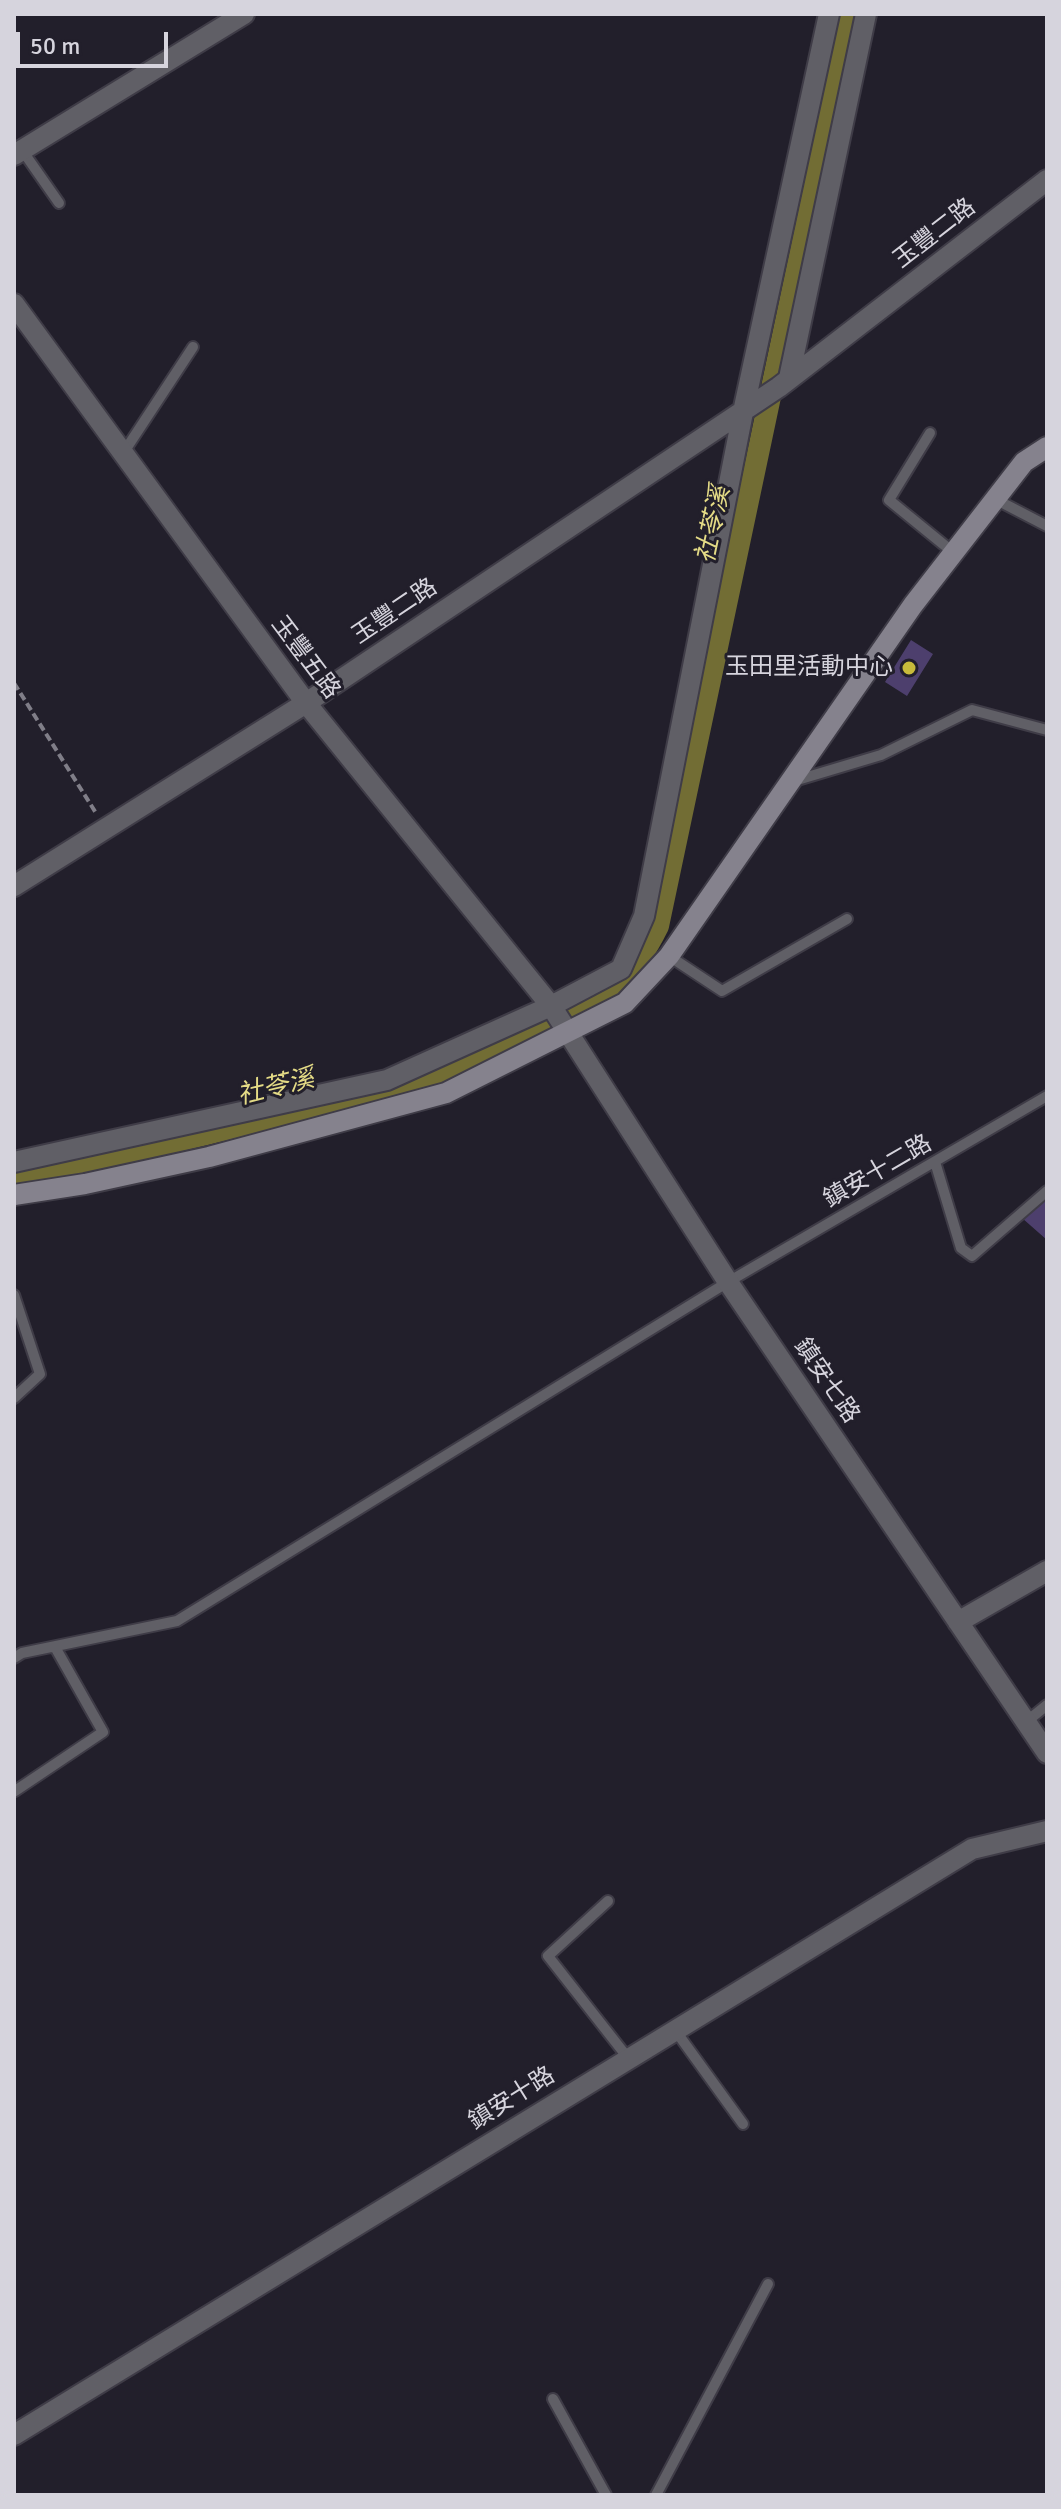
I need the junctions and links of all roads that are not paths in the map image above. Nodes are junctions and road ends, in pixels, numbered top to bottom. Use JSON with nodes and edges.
{"nodes":[{"id":1,"x":244,"y":14,"type":"edge"},
{"id":2,"x":829,"y":14,"type":"edge"},
{"id":3,"x":866,"y":14,"type":"edge"},
{"id":4,"x":18,"y":152,"type":"edge"},
{"id":5,"x":1047,"y":180,"type":"edge"},
{"id":6,"x":59,"y":203,"type":"dead end"},
{"id":7,"x":14,"y":304,"type":"edge"},
{"id":8,"x":193,"y":347,"type":"dead end"},
{"id":9,"x":784,"y":383,"type":"junction"},
{"id":10,"x":751,"y":405,"type":"junction"},
{"id":11,"x":930,"y":433,"type":"dead end"},
{"id":12,"x":1047,"y":447,"type":"edge"},
{"id":13,"x":122,"y":456,"type":"junction"},
{"id":14,"x":995,"y":499,"type":"junction"},
{"id":15,"x":1047,"y":526,"type":"edge"},
{"id":16,"x":954,"y":553,"type":"junction"},
{"id":17,"x":306,"y":703,"type":"junction"},
{"id":18,"x":1047,"y":730,"type":"edge"},
{"id":19,"x":790,"y":782,"type":"junction"},
{"id":20,"x":14,"y":886,"type":"edge"},
{"id":21,"x":847,"y":919,"type":"dead end"},
{"id":22,"x":669,"y":956,"type":"junction"},
{"id":23,"x":551,"y":1006,"type":"junction"},
{"id":24,"x":568,"y":1034,"type":"junction"},
{"id":25,"x":1047,"y":1096,"type":"edge"},
{"id":26,"x":14,"y":1162,"type":"edge"},
{"id":27,"x":935,"y":1162,"type":"junction"},
{"id":28,"x":1047,"y":1191,"type":"edge"},
{"id":29,"x":14,"y":1195,"type":"edge"},
{"id":30,"x":728,"y":1282,"type":"junction"},
{"id":31,"x":14,"y":1295,"type":"edge"},
{"id":32,"x":14,"y":1398,"type":"edge"},
{"id":33,"x":1047,"y":1571,"type":"edge"},
{"id":34,"x":958,"y":1622,"type":"junction"},
{"id":35,"x":55,"y":1647,"type":"junction"},
{"id":36,"x":14,"y":1658,"type":"edge"},
{"id":37,"x":1047,"y":1705,"type":"edge"},
{"id":38,"x":1026,"y":1722,"type":"junction"},
{"id":39,"x":1047,"y":1753,"type":"edge"},
{"id":40,"x":15,"y":1791,"type":"edge"},
{"id":41,"x":1047,"y":1831,"type":"edge"},
{"id":42,"x":608,"y":1901,"type":"dead end"},
{"id":43,"x":675,"y":2030,"type":"junction"},
{"id":44,"x":628,"y":2058,"type":"junction"},
{"id":45,"x":743,"y":2124,"type":"dead end"},
{"id":46,"x":768,"y":2284,"type":"dead end"},
{"id":47,"x":553,"y":2399,"type":"dead end"},
{"id":48,"x":14,"y":2435,"type":"edge"},
{"id":49,"x":606,"y":2495,"type":"edge"},
{"id":50,"x":656,"y":2495,"type":"edge"}],
"edges":[{"from":1,"to":4,"type":"street"},
{"from":2,"to":10,"type":"street"},
{"from":3,"to":9,"type":"street"},
{"from":4,"to":6,"type":"lane"},
{"from":5,"to":9,"type":"street","name":"玉豐二路"},
{"from":7,"to":13,"type":"street","name":"玉豐五路"},
{"from":8,"to":13,"type":"lane"},
{"from":9,"to":10,"type":"street","name":"玉豐二路"},
{"from":10,"to":17,"type":"street","name":"玉豐二路"},
{"from":10,"to":23,"type":"street"},
{"from":11,"to":16,"type":"lane"},
{"from":12,"to":14,"type":"street"},
{"from":13,"to":17,"type":"street","name":"玉豐五路"},
{"from":14,"to":15,"type":"lane"},
{"from":14,"to":16,"type":"street"},
{"from":16,"to":19,"type":"street"},
{"from":17,"to":20,"type":"street","name":"玉豐二路"},
{"from":17,"to":23,"type":"street","name":"玉豐五路"},
{"from":18,"to":19,"type":"lane"},
{"from":19,"to":22,"type":"street"},
{"from":21,"to":22,"type":"lane"},
{"from":22,"to":24,"type":"street"},
{"from":23,"to":24,"type":"street","name":"玉豐五路"},
{"from":23,"to":26,"type":"street"},
{"from":24,"to":29,"type":"street"},
{"from":24,"to":30,"type":"street","name":"鎮安七路"},
{"from":25,"to":27,"type":"lane","name":"鎮安十二路"},
{"from":27,"to":28,"type":"lane"},
{"from":27,"to":30,"type":"lane","name":"鎮安十二路"},
{"from":30,"to":34,"type":"street","name":"鎮安七路"},
{"from":30,"to":35,"type":"lane","name":"鎮安十二路"},
{"from":31,"to":32,"type":"lane"},
{"from":33,"to":34,"type":"street"},
{"from":34,"to":38,"type":"street","name":"鎮安七路"},
{"from":35,"to":36,"type":"lane","name":"鎮安十二路"},
{"from":35,"to":40,"type":"lane"},
{"from":37,"to":38,"type":"lane"},
{"from":38,"to":39,"type":"street","name":"鎮安七路"},
{"from":41,"to":43,"type":"street","name":"鎮安十路"},
{"from":42,"to":44,"type":"lane"},
{"from":43,"to":44,"type":"street","name":"鎮安十路"},
{"from":43,"to":45,"type":"lane"},
{"from":44,"to":48,"type":"street","name":"鎮安十路"},
{"from":46,"to":50,"type":"lane"},
{"from":47,"to":49,"type":"lane"}]}
